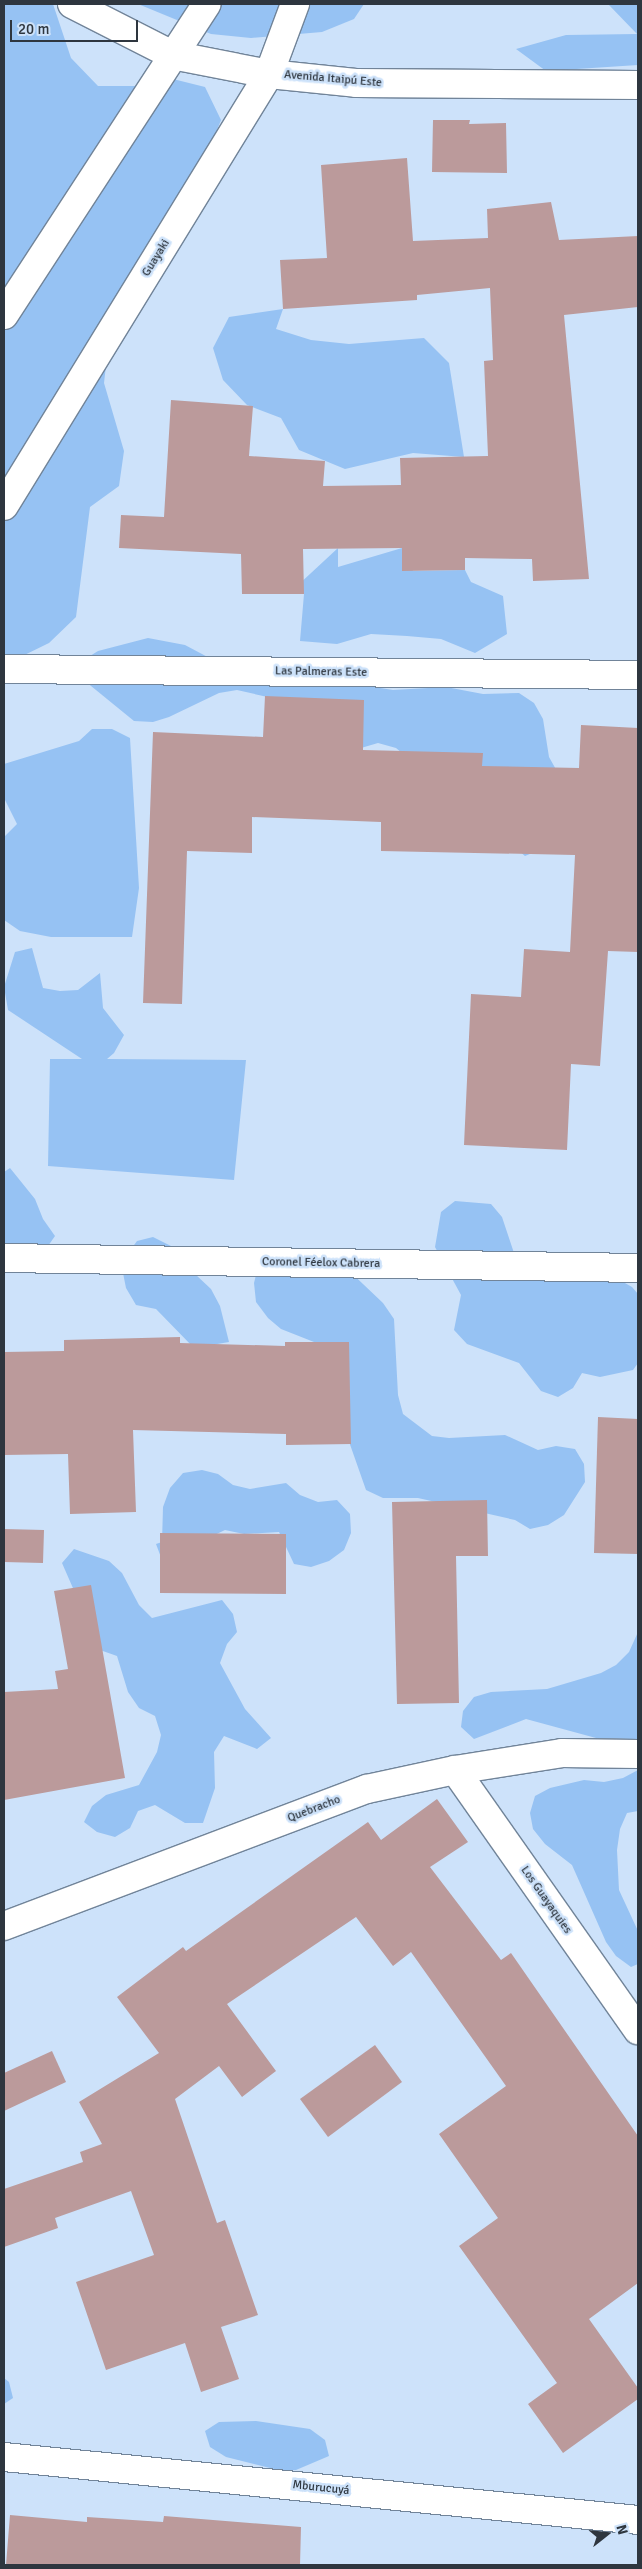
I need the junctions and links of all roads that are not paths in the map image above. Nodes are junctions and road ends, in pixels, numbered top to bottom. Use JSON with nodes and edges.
{"nodes":[{"id":1,"x":72,"y":4,"type":"edge"},
{"id":2,"x":207,"y":4,"type":"edge"},
{"id":3,"x":296,"y":4,"type":"edge"},
{"id":4,"x":172,"y":55,"type":"junction"},
{"id":5,"x":269,"y":74,"type":"junction"},
{"id":6,"x":638,"y":85,"type":"edge"},
{"id":7,"x":4,"y":315,"type":"edge"},
{"id":8,"x":4,"y":506,"type":"edge"},
{"id":9,"x":4,"y":669,"type":"edge"},
{"id":10,"x":638,"y":675,"type":"edge"},
{"id":11,"x":4,"y":1258,"type":"edge"},
{"id":12,"x":638,"y":1268,"type":"edge"},
{"id":13,"x":638,"y":1754,"type":"edge"},
{"id":14,"x":454,"y":1770,"type":"junction"},
{"id":15,"x":4,"y":1926,"type":"edge"},
{"id":16,"x":638,"y":2030,"type":"edge"},
{"id":17,"x":4,"y":2456,"type":"edge"},
{"id":18,"x":638,"y":2520,"type":"edge"}],
"edges":[{"from":1,"to":4,"type":"street","name":"Avenida Itaipú Este"},
{"from":2,"to":4,"type":"street"},
{"from":3,"to":5,"type":"street","name":"Guayaki"},
{"from":4,"to":5,"type":"street","name":"Avenida Itaipú Este"},
{"from":4,"to":7,"type":"street"},
{"from":5,"to":6,"type":"street","name":"Avenida Itaipú Este"},
{"from":5,"to":8,"type":"street","name":"Guayaki"},
{"from":9,"to":10,"type":"street","name":"Las Palmeras Este"},
{"from":11,"to":12,"type":"street","name":"Coronel Féelox Cabrera"},
{"from":13,"to":14,"type":"street","name":"Quebracho"},
{"from":14,"to":15,"type":"street","name":"Quebracho"},
{"from":14,"to":16,"type":"street","name":"Los Guayaquies"},
{"from":17,"to":18,"type":"street","name":"Mburucuyá"}]}
